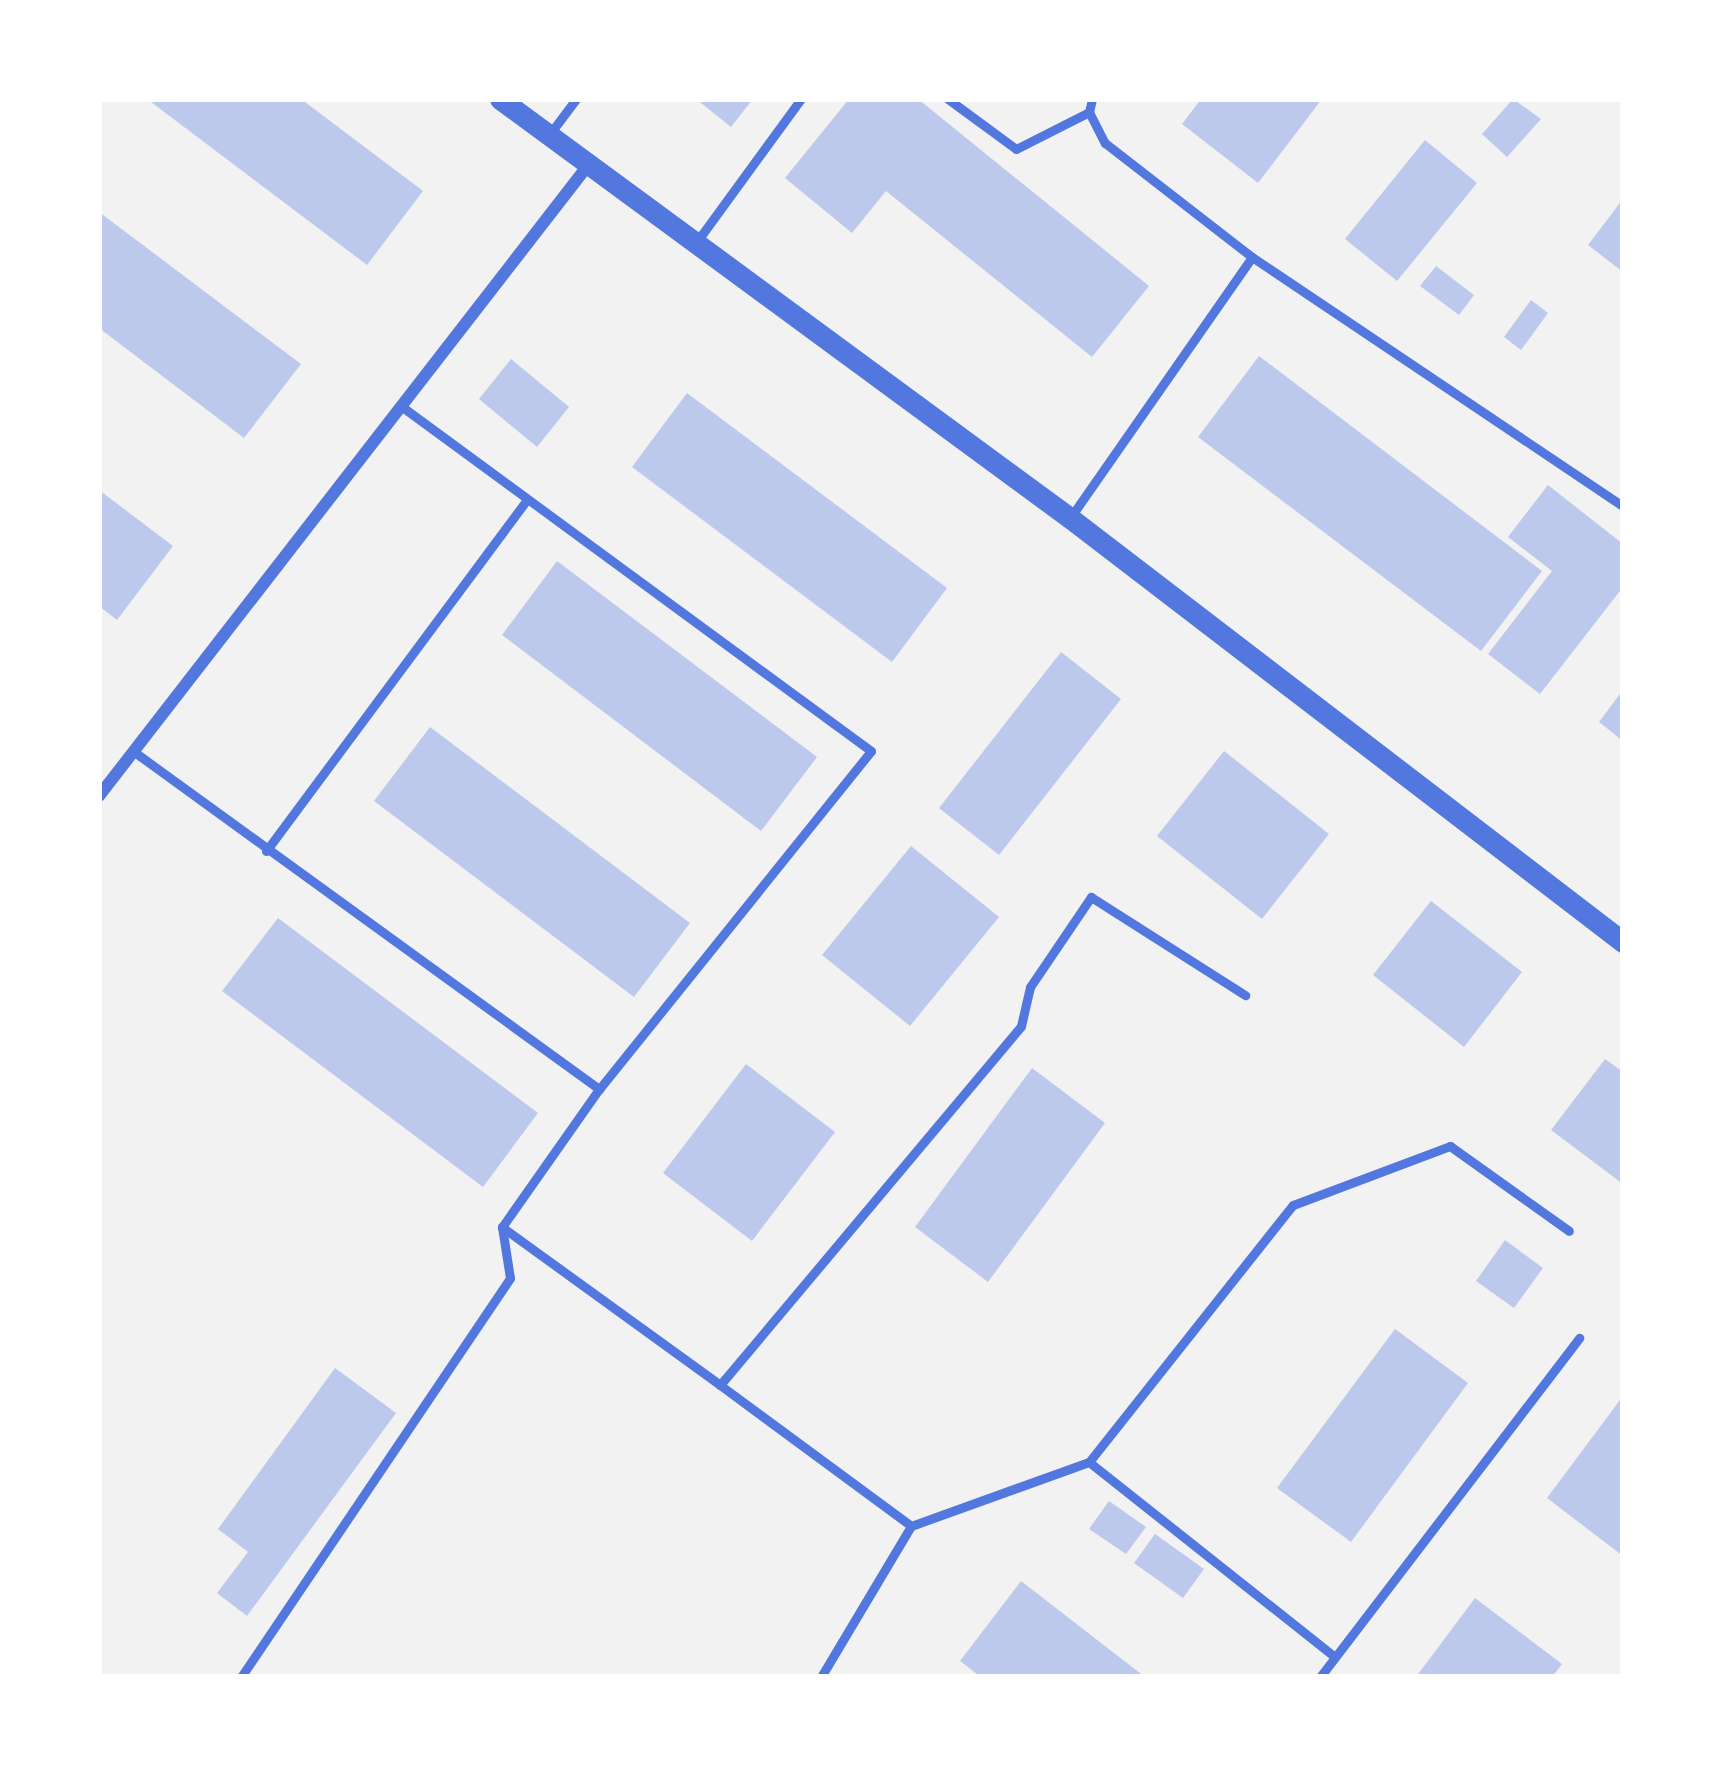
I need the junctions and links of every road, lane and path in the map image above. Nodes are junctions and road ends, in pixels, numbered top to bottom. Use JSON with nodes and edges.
{"nodes":[{"id":1,"x":500,"y":99,"type":"edge"},
{"id":2,"x":576,"y":99,"type":"edge"},
{"id":3,"x":801,"y":99,"type":"edge"},
{"id":4,"x":948,"y":99,"type":"edge"},
{"id":5,"x":1091,"y":99,"type":"edge"},
{"id":6,"x":1089,"y":112,"type":"junction"},
{"id":7,"x":549,"y":135,"type":"junction"},
{"id":8,"x":589,"y":164,"type":"junction"},
{"id":9,"x":696,"y":244,"type":"junction"},
{"id":10,"x":1252,"y":257,"type":"junction"},
{"id":11,"x":401,"y":406,"type":"junction"},
{"id":12,"x":527,"y":499,"type":"junction"},
{"id":13,"x":1623,"y":506,"type":"edge"},
{"id":14,"x":1070,"y":518,"type":"junction"},
{"id":15,"x":133,"y":752,"type":"junction"},
{"id":16,"x":99,"y":796,"type":"edge"},
{"id":17,"x":266,"y":851,"type":"junction"},
{"id":18,"x":1623,"y":942,"type":"edge"},
{"id":19,"x":1245,"y":995,"type":"dead end"},
{"id":20,"x":599,"y":1089,"type":"junction"},
{"id":21,"x":502,"y":1227,"type":"junction"},
{"id":22,"x":1569,"y":1231,"type":"dead end"},
{"id":23,"x":1580,"y":1339,"type":"dead end"},
{"id":24,"x":720,"y":1385,"type":"junction"},
{"id":25,"x":1089,"y":1462,"type":"junction"},
{"id":26,"x":911,"y":1526,"type":"junction"},
{"id":27,"x":1334,"y":1656,"type":"junction"},
{"id":28,"x":241,"y":1677,"type":"edge"},
{"id":29,"x":821,"y":1677,"type":"edge"},
{"id":30,"x":1320,"y":1677,"type":"edge"}],
"edges":[{"from":1,"to":7,"type":"street"},
{"from":2,"to":7,"type":"lane"},
{"from":3,"to":9,"type":"lane"},
{"from":4,"to":6,"type":"lane"},
{"from":5,"to":6,"type":"lane"},
{"from":6,"to":10,"type":"lane"},
{"from":7,"to":8,"type":"street"},
{"from":8,"to":9,"type":"street"},
{"from":8,"to":11,"type":"street"},
{"from":9,"to":14,"type":"street"},
{"from":10,"to":13,"type":"lane"},
{"from":10,"to":14,"type":"lane"},
{"from":11,"to":12,"type":"lane"},
{"from":11,"to":15,"type":"street"},
{"from":12,"to":17,"type":"lane"},
{"from":12,"to":20,"type":"lane"},
{"from":14,"to":18,"type":"street"},
{"from":15,"to":16,"type":"street"},
{"from":15,"to":17,"type":"lane"},
{"from":17,"to":20,"type":"lane"},
{"from":19,"to":24,"type":"lane"},
{"from":20,"to":21,"type":"lane"},
{"from":21,"to":24,"type":"lane"},
{"from":21,"to":28,"type":"lane"},
{"from":22,"to":25,"type":"lane"},
{"from":23,"to":27,"type":"lane"},
{"from":24,"to":26,"type":"lane"},
{"from":25,"to":26,"type":"lane"},
{"from":25,"to":27,"type":"lane"},
{"from":26,"to":29,"type":"lane"},
{"from":27,"to":30,"type":"lane"}]}
